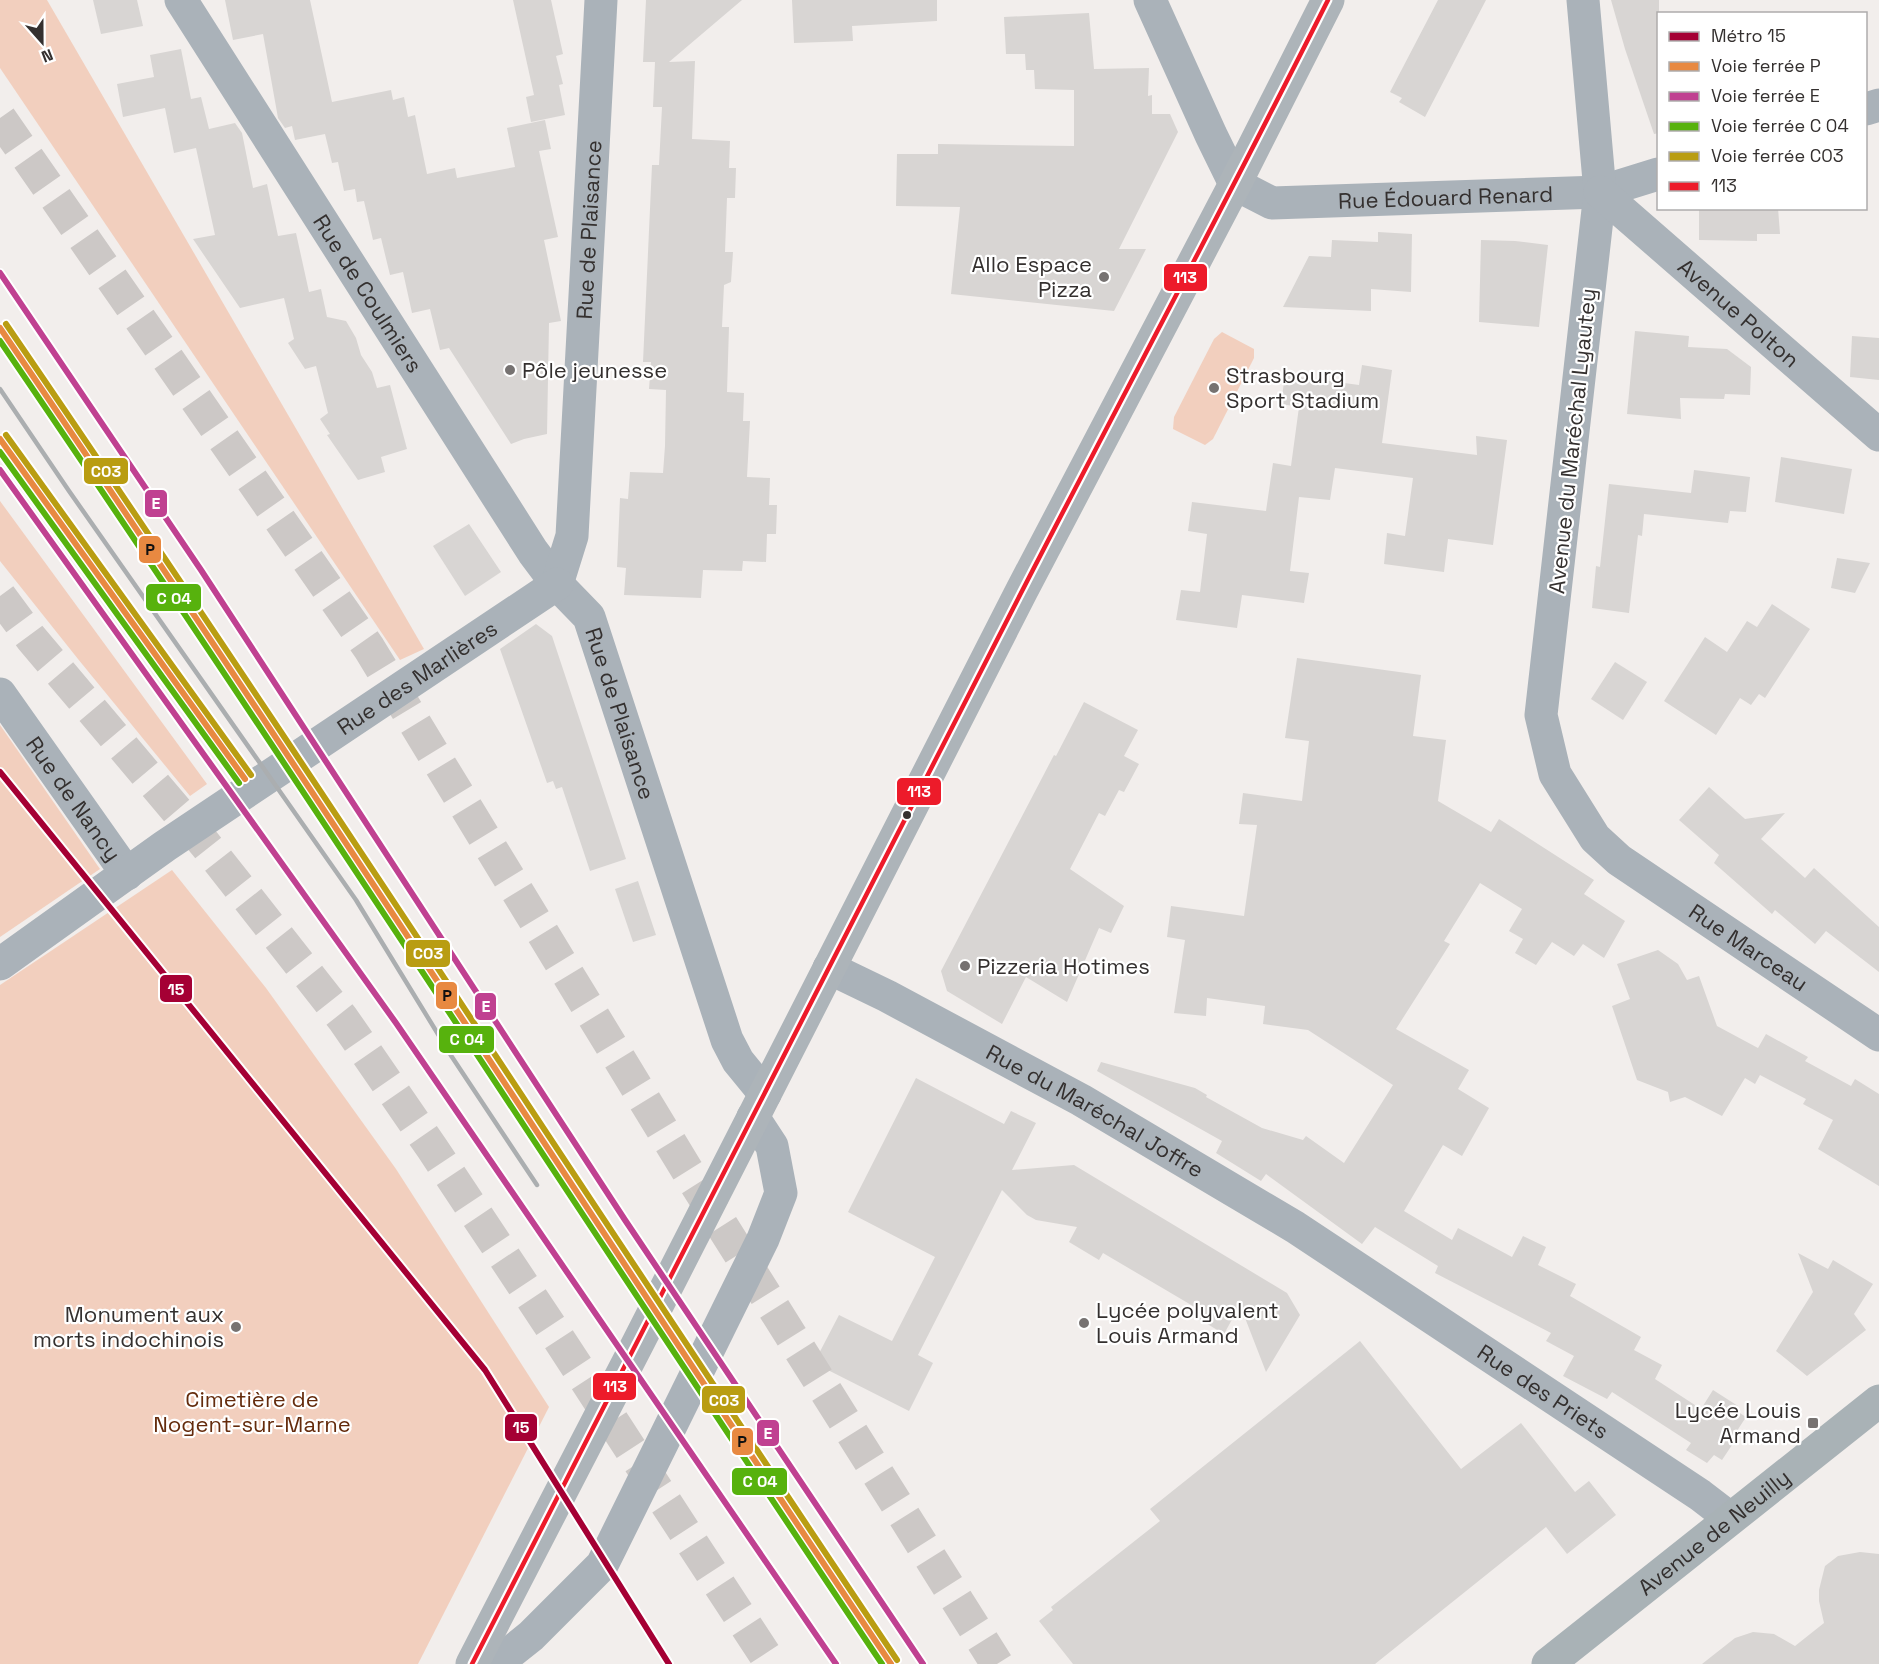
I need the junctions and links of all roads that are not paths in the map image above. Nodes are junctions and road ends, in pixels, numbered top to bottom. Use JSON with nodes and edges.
{"nodes":[{"id":1,"x":181,"y":0,"type":"edge"},
{"id":2,"x":601,"y":0,"type":"edge"},
{"id":3,"x":1150,"y":0,"type":"edge"},
{"id":4,"x":1328,"y":0,"type":"edge"},
{"id":5,"x":1583,"y":0,"type":"edge"},
{"id":6,"x":1657,"y":175,"type":"edge"},
{"id":7,"x":1235,"y":184,"type":"junction"},
{"id":8,"x":1600,"y":192,"type":"junction"},
{"id":9,"x":1879,"y":435,"type":"edge"},
{"id":10,"x":557,"y":584,"type":"junction"},
{"id":11,"x":0,"y":694,"type":"edge"},
{"id":12,"x":1619,"y":860,"type":"joint"},
{"id":13,"x":127,"y":874,"type":"junction"},
{"id":14,"x":0,"y":964,"type":"edge"},
{"id":15,"x":829,"y":968,"type":"junction"},
{"id":16,"x":1879,"y":1035,"type":"edge"},
{"id":17,"x":759,"y":1106,"type":"junction"},
{"id":18,"x":1354,"y":1266,"type":"joint"},
{"id":19,"x":1879,"y":1401,"type":"edge"},
{"id":20,"x":1730,"y":1518,"type":"junction"},
{"id":21,"x":472,"y":1664,"type":"edge"},
{"id":22,"x":496,"y":1664,"type":"edge"},
{"id":23,"x":1548,"y":1664,"type":"edge"}],
"edges":[{"from":1,"to":10,"type":"street","name":"Rue de Coulmiers"},
{"from":2,"to":10,"type":"street","name":"Rue de Plaisance"},
{"from":3,"to":7,"type":"street"},
{"from":4,"to":7,"type":"main road"},
{"from":5,"to":8,"type":"street","name":"Avenue du Maréchal Lyautey"},
{"from":6,"to":8,"type":"street","name":"Rue Édouard Renard"},
{"from":7,"to":8,"type":"street","name":"Rue Édouard Renard"},
{"from":7,"to":15,"type":"main road"},
{"from":8,"to":9,"type":"street","name":"Avenue Polton"},
{"from":8,"to":12,"type":"street","name":"Avenue du Maréchal Lyautey"},
{"from":10,"to":13,"type":"street","name":"Rue des Marlières"},
{"from":10,"to":17,"type":"street","name":"Rue de Plaisance"},
{"from":11,"to":13,"type":"street","name":"Rue de Nancy"},
{"from":12,"to":16,"type":"street","name":"Rue Marceau"},
{"from":13,"to":14,"type":"street","name":"Rue des Marlières"},
{"from":15,"to":17,"type":"main road"},
{"from":15,"to":18,"type":"street","name":"Rue du Maréchal Joffre"},
{"from":17,"to":21,"type":"main road"},
{"from":17,"to":22,"type":"street","name":"Rue de Plaisance"},
{"from":18,"to":20,"type":"street","name":"Rue des Priets"},
{"from":19,"to":20,"type":"street","name":"Avenue de Neuilly"},
{"from":20,"to":23,"type":"street","name":"Avenue de Neuilly"}]}
